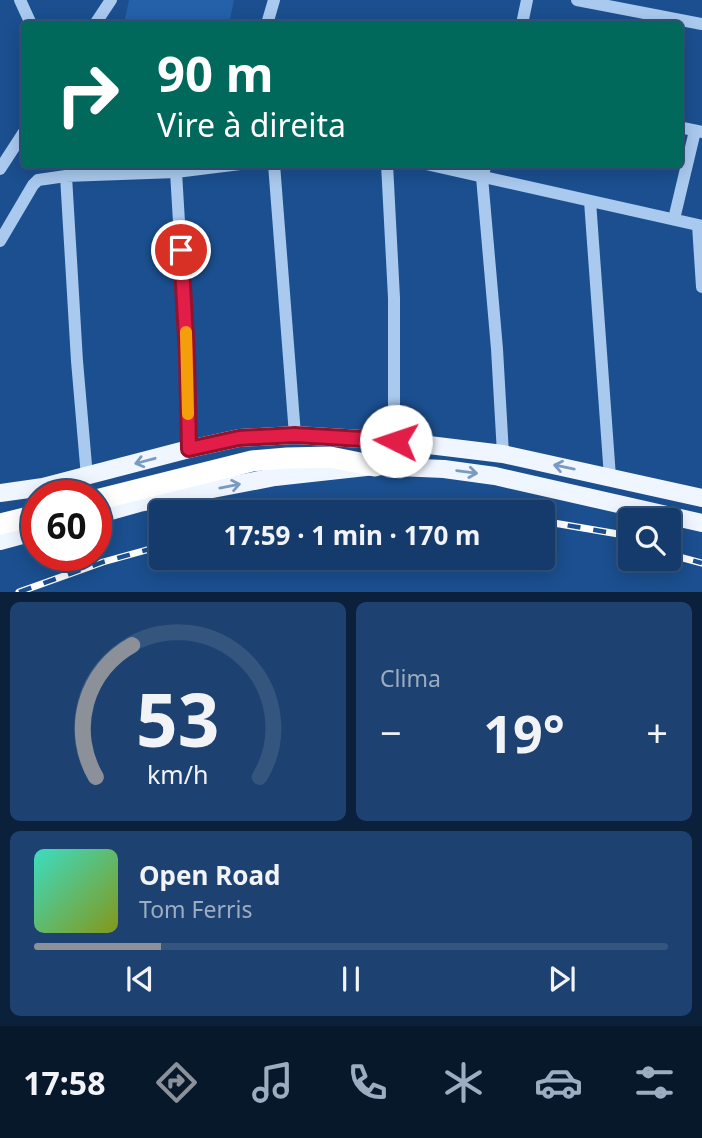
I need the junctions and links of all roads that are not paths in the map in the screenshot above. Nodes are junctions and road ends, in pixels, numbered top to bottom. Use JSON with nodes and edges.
{"nodes":[{"id":1,"x":20,"y":0,"type":"edge"},
{"id":2,"x":111,"y":0,"type":"edge"},
{"id":3,"x":274,"y":0,"type":"edge"},
{"id":4,"x":527,"y":0,"type":"edge"},
{"id":5,"x":577,"y":0,"type":"edge"},
{"id":6,"x":30,"y":21,"type":"edge"},
{"id":7,"x":97,"y":21,"type":"edge"},
{"id":8,"x":268,"y":21,"type":"edge"},
{"id":9,"x":523,"y":21,"type":"edge"},
{"id":10,"x":696,"y":23,"type":"edge"},
{"id":11,"x":699,"y":131,"type":"edge"},
{"id":12,"x":21,"y":137,"type":"edge"},
{"id":13,"x":208,"y":168,"type":"edge"},
{"id":14,"x":274,"y":168,"type":"edge"},
{"id":15,"x":387,"y":168,"type":"edge"},
{"id":16,"x":459,"y":168,"type":"edge"},
{"id":17,"x":0,"y":169,"type":"edge"},
{"id":18,"x":484,"y":171,"type":"edge"},
{"id":19,"x":176,"y":172,"type":"junction"},
{"id":20,"x":66,"y":176,"type":"junction"},
{"id":21,"x":590,"y":201,"type":"junction"},
{"id":22,"x":674,"y":219,"type":"junction"},
{"id":23,"x":700,"y":226,"type":"edge"},
{"id":24,"x":0,"y":241,"type":"edge"},
{"id":25,"x":702,"y":287,"type":"edge"},
{"id":26,"x":295,"y":435,"type":"junction"},
{"id":27,"x":396,"y":441,"type":"junction"},
{"id":28,"x":189,"y":449,"type":"junction"},
{"id":29,"x":503,"y":454,"type":"junction"},
{"id":30,"x":375,"y":466,"type":"junction"},
{"id":31,"x":88,"y":477,"type":"junction"},
{"id":32,"x":610,"y":477,"type":"junction"},
{"id":33,"x":5,"y":491,"type":"edge"},
{"id":34,"x":112,"y":496,"type":"edge"},
{"id":35,"x":702,"y":498,"type":"edge"},
{"id":36,"x":112,"y":511,"type":"edge"},
{"id":37,"x":21,"y":519,"type":"edge"},
{"id":38,"x":702,"y":523,"type":"edge"},
{"id":39,"x":0,"y":524,"type":"edge"},
{"id":40,"x":21,"y":535,"type":"edge"},
{"id":41,"x":0,"y":541,"type":"edge"}],
"edges":[{"from":1,"to":6,"type":"street"},
{"from":2,"to":7,"type":"street"},
{"from":3,"to":8,"type":"street"},
{"from":4,"to":9,"type":"street"},
{"from":5,"to":10,"type":"street"},
{"from":11,"to":22,"type":"street"},
{"from":12,"to":17,"type":"street"},
{"from":13,"to":19,"type":"street"},
{"from":14,"to":26,"type":"street"},
{"from":15,"to":27,"type":"street"},
{"from":16,"to":18,"type":"street"},
{"from":18,"to":21,"type":"street"},
{"from":18,"to":29,"type":"street"},
{"from":19,"to":20,"type":"street"},
{"from":19,"to":28,"type":"street"},
{"from":20,"to":24,"type":"street"},
{"from":20,"to":31,"type":"street"},
{"from":21,"to":22,"type":"street"},
{"from":21,"to":32,"type":"street"},
{"from":22,"to":23,"type":"street"},
{"from":23,"to":25,"type":"street"},
{"from":26,"to":27,"type":"main road"},
{"from":26,"to":28,"type":"main road"},
{"from":27,"to":29,"type":"main road"},
{"from":28,"to":31,"type":"main road","one_way":true},
{"from":32,"to":29,"type":"main road","one_way":true},
{"from":30,"to":34,"type":"highway"},
{"from":36,"to":30,"type":"main road","one_way":true},
{"from":30,"to":38,"type":"main road","one_way":true},
{"from":31,"to":33,"type":"main road"},
{"from":32,"to":35,"type":"main road"},
{"from":37,"to":39,"type":"highway"},
{"from":40,"to":41,"type":"main road"}]}
